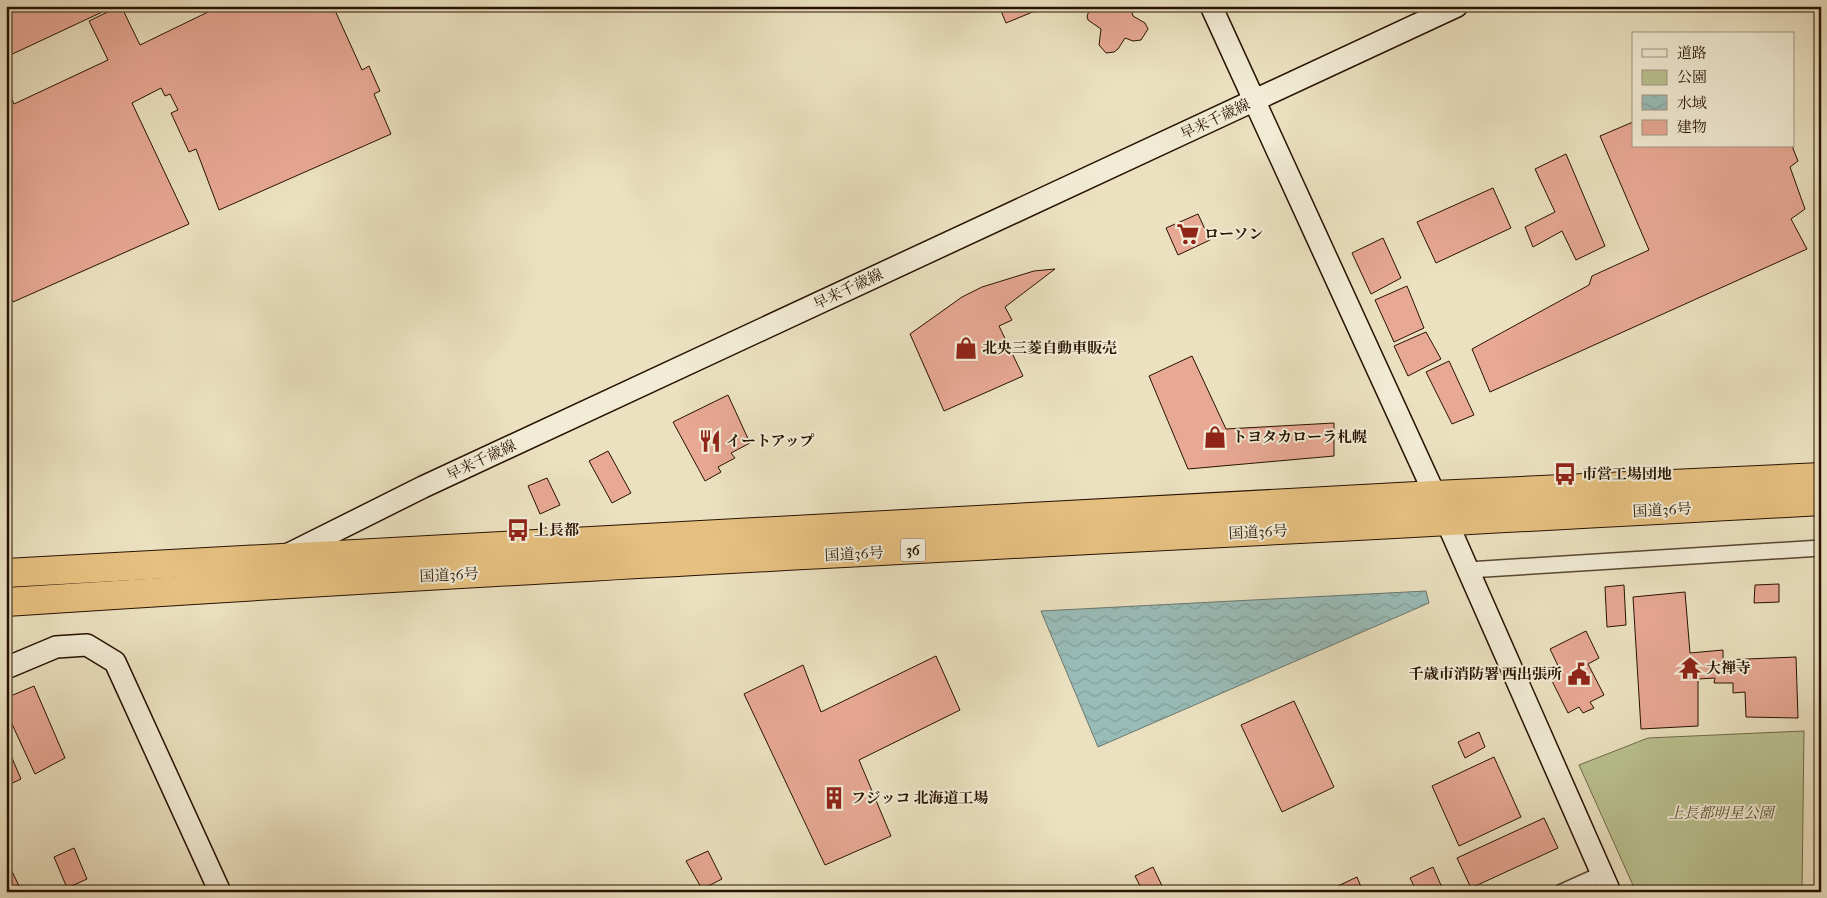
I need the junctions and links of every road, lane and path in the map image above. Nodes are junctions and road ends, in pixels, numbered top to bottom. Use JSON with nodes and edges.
{"nodes":[{"id":1,"x":1211,"y":6,"type":"edge"},
{"id":2,"x":1457,"y":6,"type":"edge"},
{"id":3,"x":1254,"y":101,"type":"junction"},
{"id":4,"x":1821,"y":477,"type":"edge"},
{"id":5,"x":1435,"y":496,"type":"junction"},
{"id":6,"x":1821,"y":501,"type":"edge"},
{"id":7,"x":1446,"y":522,"type":"junction"},
{"id":8,"x":1821,"y":548,"type":"edge"},
{"id":9,"x":281,"y":558,"type":"junction"},
{"id":10,"x":1468,"y":570,"type":"junction"},
{"id":11,"x":6,"y":573,"type":"edge"},
{"id":12,"x":247,"y":586,"type":"junction"},
{"id":13,"x":6,"y":602,"type":"edge"},
{"id":14,"x":6,"y":668,"type":"edge"},
{"id":15,"x":1606,"y":883,"type":"edge"},
{"id":16,"x":220,"y":892,"type":"edge"},
{"id":17,"x":1562,"y":892,"type":"edge"}],
"edges":[{"from":1,"to":3,"type":"main road"},
{"from":2,"to":3,"type":"main road","name":"早来千歳線"},
{"from":3,"to":5,"type":"main road"},
{"from":3,"to":9,"type":"main road","name":"早来千歳線"},
{"from":4,"to":5,"type":"highway","name":"国道36号","number":"36"},
{"from":5,"to":7,"type":"main road"},
{"from":5,"to":9,"type":"highway","name":"国道36号","number":"36"},
{"from":6,"to":7,"type":"highway","name":"国道36号","number":"36"},
{"from":7,"to":10,"type":"main road"},
{"from":7,"to":12,"type":"highway","name":"国道36号","number":"36"},
{"from":8,"to":10,"type":"street"},
{"from":9,"to":11,"type":"highway","name":"国道36号","number":"36"},
{"from":9,"to":12,"type":"main road","name":"早来千歳線"},
{"from":10,"to":15,"type":"main road"},
{"from":12,"to":13,"type":"highway","name":"国道36号","number":"36"},
{"from":14,"to":16,"type":"main road"},
{"from":15,"to":17,"type":"street"}]}
